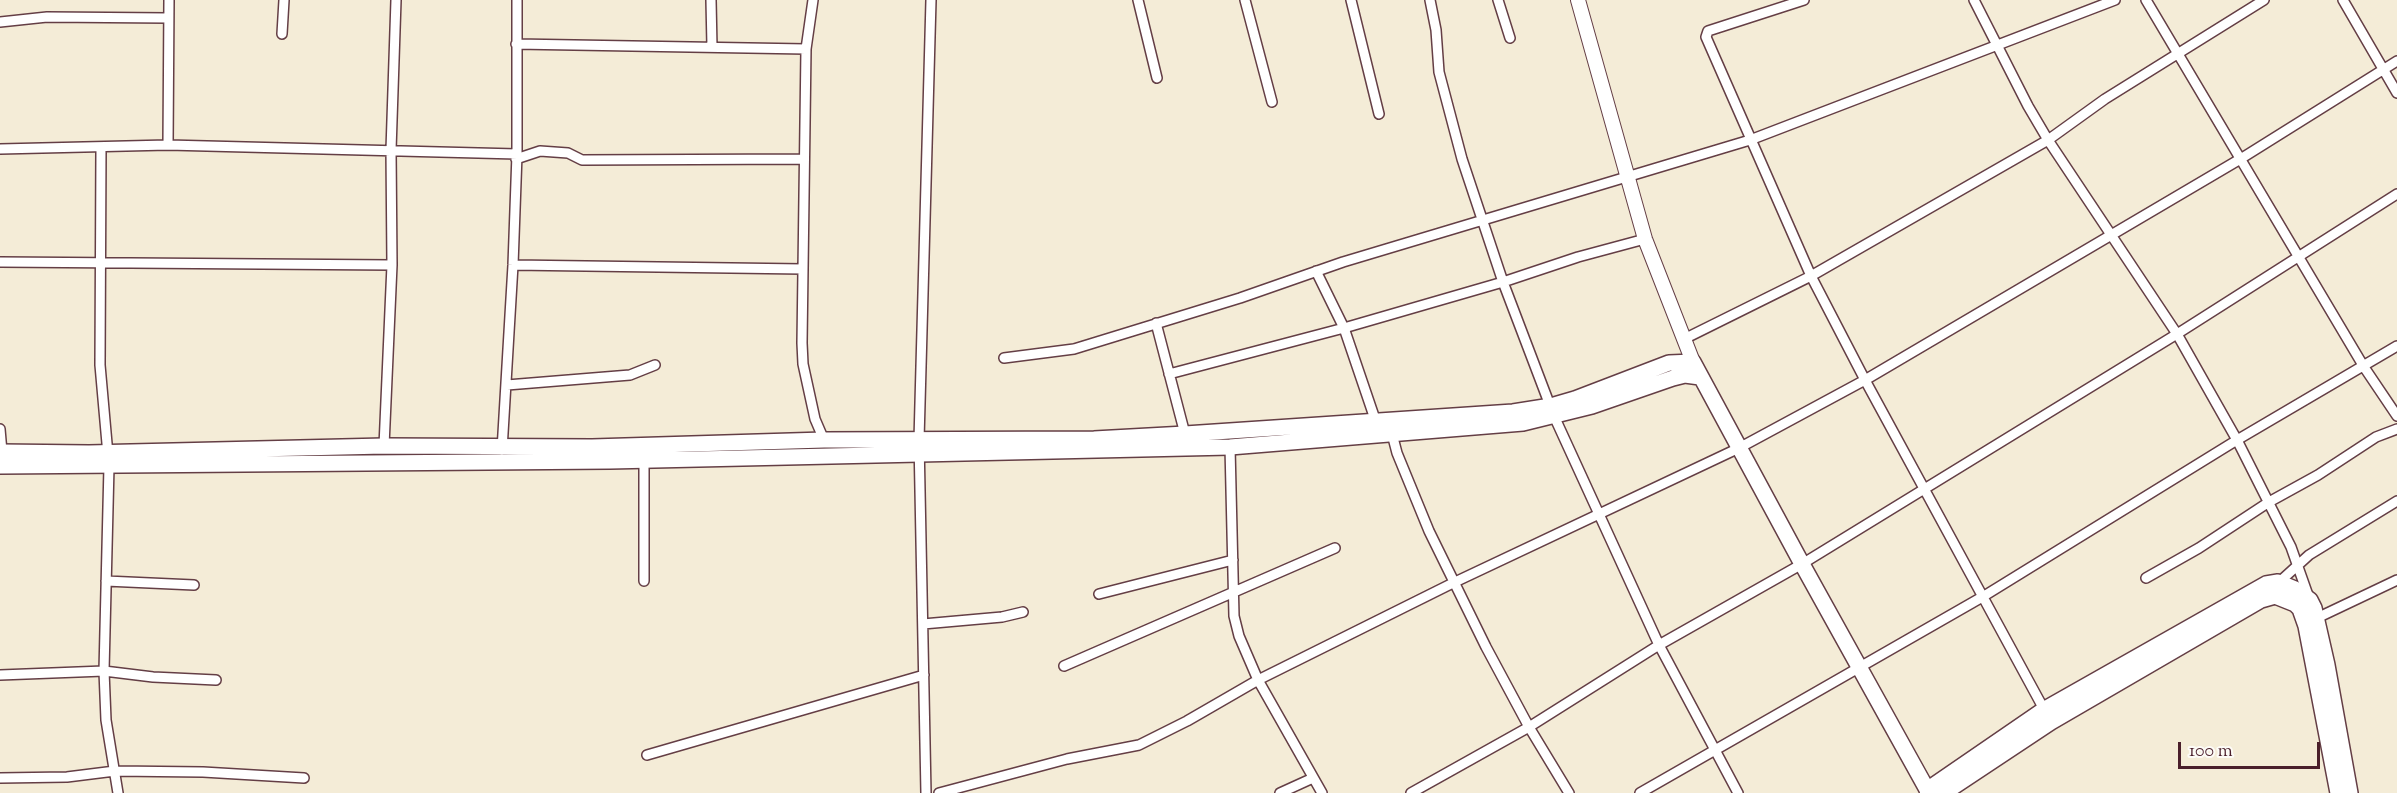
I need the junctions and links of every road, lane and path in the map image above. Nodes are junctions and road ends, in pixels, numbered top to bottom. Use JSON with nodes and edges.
{"nodes":[{"id":1,"x":169,"y":0,"type":"edge"},
{"id":2,"x":284,"y":0,"type":"edge"},
{"id":3,"x":396,"y":0,"type":"edge"},
{"id":4,"x":517,"y":0,"type":"edge"},
{"id":5,"x":711,"y":0,"type":"edge"},
{"id":6,"x":813,"y":0,"type":"edge"},
{"id":7,"x":931,"y":0,"type":"edge"},
{"id":8,"x":1138,"y":0,"type":"edge"},
{"id":9,"x":1245,"y":0,"type":"edge"},
{"id":10,"x":1351,"y":0,"type":"edge"},
{"id":11,"x":1430,"y":0,"type":"edge"},
{"id":12,"x":1498,"y":0,"type":"edge"},
{"id":13,"x":1578,"y":0,"type":"edge"},
{"id":14,"x":1804,"y":0,"type":"edge"},
{"id":15,"x":1974,"y":0,"type":"edge"},
{"id":16,"x":2115,"y":0,"type":"edge"},
{"id":17,"x":2146,"y":0,"type":"edge"},
{"id":18,"x":2264,"y":0,"type":"edge"},
{"id":19,"x":2343,"y":0,"type":"edge"},
{"id":20,"x":168,"y":18,"type":"junction"},
{"id":21,"x":0,"y":22,"type":"edge"},
{"id":22,"x":282,"y":34,"type":"dead end"},
{"id":23,"x":1510,"y":38,"type":"dead end"},
{"id":24,"x":516,"y":44,"type":"junction"},
{"id":25,"x":1998,"y":46,"type":"junction"},
{"id":26,"x":712,"y":47,"type":"junction"},
{"id":27,"x":806,"y":49,"type":"junction"},
{"id":28,"x":2177,"y":54,"type":"junction"},
{"id":29,"x":2397,"y":61,"type":"edge"},
{"id":30,"x":2383,"y":69,"type":"junction"},
{"id":31,"x":1157,"y":78,"type":"dead end"},
{"id":32,"x":2397,"y":93,"type":"edge"},
{"id":33,"x":1272,"y":102,"type":"dead end"},
{"id":34,"x":1379,"y":114,"type":"dead end"},
{"id":35,"x":1749,"y":140,"type":"junction"},
{"id":36,"x":2048,"y":141,"type":"junction"},
{"id":37,"x":168,"y":145,"type":"junction"},
{"id":38,"x":101,"y":148,"type":"junction"},
{"id":39,"x":0,"y":149,"type":"edge"},
{"id":40,"x":391,"y":150,"type":"junction"},
{"id":41,"x":517,"y":157,"type":"junction"},
{"id":42,"x":2242,"y":158,"type":"junction"},
{"id":43,"x":804,"y":159,"type":"junction"},
{"id":44,"x":1627,"y":175,"type":"junction"},
{"id":45,"x":2397,"y":194,"type":"edge"},
{"id":46,"x":1482,"y":220,"type":"junction"},
{"id":47,"x":2111,"y":234,"type":"junction"},
{"id":48,"x":1645,"y":239,"type":"junction"},
{"id":49,"x":2300,"y":256,"type":"junction"},
{"id":50,"x":0,"y":262,"type":"edge"},
{"id":51,"x":101,"y":263,"type":"junction"},
{"id":52,"x":392,"y":265,"type":"junction"},
{"id":53,"x":513,"y":265,"type":"junction"},
{"id":54,"x":803,"y":269,"type":"junction"},
{"id":55,"x":1316,"y":271,"type":"junction"},
{"id":56,"x":1811,"y":276,"type":"junction"},
{"id":57,"x":1503,"y":282,"type":"junction"},
{"id":58,"x":1156,"y":323,"type":"junction"},
{"id":59,"x":1344,"y":328,"type":"junction"},
{"id":60,"x":2177,"y":334,"type":"junction"},
{"id":61,"x":1684,"y":339,"type":"junction"},
{"id":62,"x":2397,"y":346,"type":"edge"},
{"id":63,"x":1004,"y":358,"type":"dead end"},
{"id":64,"x":1693,"y":362,"type":"junction"},
{"id":65,"x":655,"y":364,"type":"dead end"},
{"id":66,"x":2364,"y":367,"type":"junction"},
{"id":67,"x":1169,"y":374,"type":"junction"},
{"id":68,"x":1700,"y":377,"type":"junction"},
{"id":69,"x":1865,"y":380,"type":"junction"},
{"id":70,"x":507,"y":385,"type":"junction"},
{"id":71,"x":1553,"y":411,"type":"junction"},
{"id":72,"x":2397,"y":416,"type":"edge"},
{"id":73,"x":1384,"y":428,"type":"junction"},
{"id":74,"x":0,"y":429,"type":"edge"},
{"id":75,"x":2397,"y":429,"type":"edge"},
{"id":76,"x":1185,"y":434,"type":"junction"},
{"id":77,"x":824,"y":440,"type":"junction"},
{"id":78,"x":2237,"y":440,"type":"junction"},
{"id":79,"x":384,"y":446,"type":"junction"},
{"id":80,"x":919,"y":447,"type":"junction"},
{"id":81,"x":1230,"y":447,"type":"junction"},
{"id":82,"x":1739,"y":448,"type":"junction"},
{"id":83,"x":502,"y":454,"type":"junction"},
{"id":84,"x":1,"y":456,"type":"edge"},
{"id":85,"x":108,"y":459,"type":"junction"},
{"id":86,"x":644,"y":460,"type":"junction"},
{"id":87,"x":1924,"y":489,"type":"junction"},
{"id":88,"x":2397,"y":501,"type":"edge"},
{"id":89,"x":2268,"y":502,"type":"junction"},
{"id":90,"x":1599,"y":514,"type":"junction"},
{"id":91,"x":1335,"y":548,"type":"dead end"},
{"id":92,"x":1233,"y":560,"type":"junction"},
{"id":93,"x":1802,"y":564,"type":"junction"},
{"id":94,"x":2298,"y":564,"type":"junction"},
{"id":95,"x":2146,"y":578,"type":"dead end"},
{"id":96,"x":2397,"y":580,"type":"edge"},
{"id":97,"x":106,"y":581,"type":"junction"},
{"id":98,"x":644,"y":581,"type":"dead end"},
{"id":99,"x":1455,"y":582,"type":"junction"},
{"id":100,"x":2278,"y":582,"type":"junction"},
{"id":101,"x":194,"y":585,"type":"dead end"},
{"id":102,"x":1233,"y":592,"type":"junction"},
{"id":103,"x":1099,"y":594,"type":"dead end"},
{"id":104,"x":1984,"y":596,"type":"junction"},
{"id":105,"x":2269,"y":596,"type":"junction"},
{"id":106,"x":2310,"y":600,"type":"junction"},
{"id":107,"x":1023,"y":612,"type":"dead end"},
{"id":108,"x":2317,"y":618,"type":"junction"},
{"id":109,"x":923,"y":624,"type":"junction"},
{"id":110,"x":1659,"y":645,"type":"junction"},
{"id":111,"x":1064,"y":666,"type":"dead end"},
{"id":112,"x":1859,"y":666,"type":"junction"},
{"id":113,"x":104,"y":671,"type":"junction"},
{"id":114,"x":0,"y":675,"type":"edge"},
{"id":115,"x":924,"y":675,"type":"junction"},
{"id":116,"x":216,"y":680,"type":"dead end"},
{"id":117,"x":1258,"y":680,"type":"junction"},
{"id":118,"x":2048,"y":716,"type":"junction"},
{"id":119,"x":1529,"y":727,"type":"junction"},
{"id":120,"x":1716,"y":751,"type":"junction"},
{"id":121,"x":647,"y":755,"type":"dead end"},
{"id":122,"x":1911,"y":763,"type":"junction"},
{"id":123,"x":115,"y":771,"type":"junction"},
{"id":124,"x":0,"y":778,"type":"edge"},
{"id":125,"x":304,"y":778,"type":"dead end"},
{"id":126,"x":1312,"y":778,"type":"junction"},
{"id":127,"x":1943,"y":786,"type":"edge"},
{"id":128,"x":1924,"y":792,"type":"edge"},
{"id":129,"x":118,"y":793,"type":"edge"},
{"id":130,"x":926,"y":793,"type":"edge"},
{"id":131,"x":939,"y":793,"type":"edge"},
{"id":132,"x":1280,"y":793,"type":"edge"},
{"id":133,"x":1322,"y":793,"type":"edge"},
{"id":134,"x":1411,"y":793,"type":"edge"},
{"id":135,"x":1569,"y":793,"type":"edge"},
{"id":136,"x":1640,"y":793,"type":"edge"},
{"id":137,"x":1738,"y":793,"type":"edge"},
{"id":138,"x":2338,"y":793,"type":"edge"},
{"id":139,"x":2350,"y":793,"type":"edge"}],
"edges":[{"from":1,"to":20,"type":"street"},
{"from":2,"to":22,"type":"street"},
{"from":3,"to":40,"type":"street"},
{"from":4,"to":24,"type":"street"},
{"from":5,"to":26,"type":"street"},
{"from":6,"to":27,"type":"street"},
{"from":7,"to":80,"type":"street"},
{"from":8,"to":31,"type":"street"},
{"from":9,"to":33,"type":"street"},
{"from":10,"to":34,"type":"street"},
{"from":11,"to":46,"type":"street"},
{"from":12,"to":23,"type":"street"},
{"from":13,"to":44,"type":"street"},
{"from":14,"to":35,"type":"street"},
{"from":15,"to":25,"type":"street"},
{"from":16,"to":25,"type":"street"},
{"from":17,"to":28,"type":"street"},
{"from":18,"to":28,"type":"street"},
{"from":19,"to":30,"type":"street"},
{"from":20,"to":21,"type":"street"},
{"from":20,"to":37,"type":"street"},
{"from":24,"to":26,"type":"street"},
{"from":24,"to":41,"type":"street"},
{"from":25,"to":35,"type":"street"},
{"from":25,"to":36,"type":"street"},
{"from":26,"to":27,"type":"street"},
{"from":27,"to":43,"type":"street"},
{"from":28,"to":36,"type":"street"},
{"from":28,"to":42,"type":"street"},
{"from":29,"to":30,"type":"street"},
{"from":30,"to":32,"type":"street"},
{"from":30,"to":42,"type":"street"},
{"from":35,"to":44,"type":"street"},
{"from":35,"to":56,"type":"street"},
{"from":36,"to":47,"type":"street"},
{"from":36,"to":56,"type":"street"},
{"from":37,"to":38,"type":"street"},
{"from":37,"to":40,"type":"street"},
{"from":38,"to":39,"type":"street"},
{"from":38,"to":51,"type":"street"},
{"from":40,"to":41,"type":"street"},
{"from":40,"to":52,"type":"street"},
{"from":41,"to":43,"type":"street"},
{"from":41,"to":53,"type":"street"},
{"from":42,"to":47,"type":"street"},
{"from":42,"to":49,"type":"street"},
{"from":43,"to":54,"type":"street"},
{"from":44,"to":46,"type":"street"},
{"from":44,"to":48,"type":"street"},
{"from":45,"to":49,"type":"street"},
{"from":46,"to":55,"type":"street"},
{"from":46,"to":57,"type":"street"},
{"from":47,"to":60,"type":"street"},
{"from":47,"to":69,"type":"street"},
{"from":48,"to":57,"type":"street"},
{"from":48,"to":61,"type":"street"},
{"from":49,"to":60,"type":"street"},
{"from":49,"to":66,"type":"street"},
{"from":50,"to":51,"type":"street"},
{"from":51,"to":52,"type":"street"},
{"from":51,"to":85,"type":"street"},
{"from":52,"to":79,"type":"street"},
{"from":53,"to":54,"type":"street"},
{"from":53,"to":70,"type":"street"},
{"from":54,"to":77,"type":"street"},
{"from":55,"to":58,"type":"street"},
{"from":55,"to":59,"type":"street"},
{"from":56,"to":61,"type":"street"},
{"from":56,"to":69,"type":"street"},
{"from":57,"to":59,"type":"street"},
{"from":57,"to":71,"type":"street"},
{"from":58,"to":63,"type":"street"},
{"from":58,"to":67,"type":"street"},
{"from":59,"to":67,"type":"street"},
{"from":59,"to":73,"type":"street"},
{"from":60,"to":78,"type":"street"},
{"from":60,"to":87,"type":"street"},
{"from":61,"to":64,"type":"street"},
{"from":62,"to":66,"type":"street"},
{"from":64,"to":68,"type":"main road"},
{"from":64,"to":71,"type":"main road"},
{"from":65,"to":70,"type":"street"},
{"from":66,"to":72,"type":"street"},
{"from":66,"to":78,"type":"street"},
{"from":67,"to":76,"type":"street"},
{"from":68,"to":71,"type":"main road"},
{"from":68,"to":82,"type":"main road"},
{"from":69,"to":82,"type":"street"},
{"from":69,"to":87,"type":"street"},
{"from":70,"to":83,"type":"street"},
{"from":71,"to":73,"type":"main road"},
{"from":71,"to":90,"type":"street"},
{"from":73,"to":76,"type":"main road"},
{"from":73,"to":81,"type":"main road"},
{"from":73,"to":99,"type":"street"},
{"from":74,"to":84,"type":"street"},
{"from":75,"to":89,"type":"street"},
{"from":76,"to":80,"type":"main road"},
{"from":77,"to":80,"type":"main road"},
{"from":77,"to":83,"type":"main road"},
{"from":78,"to":89,"type":"street"},
{"from":78,"to":104,"type":"street"},
{"from":79,"to":83,"type":"main road"},
{"from":79,"to":85,"type":"main road"},
{"from":80,"to":81,"type":"main road"},
{"from":80,"to":86,"type":"main road"},
{"from":80,"to":109,"type":"street"},
{"from":81,"to":92,"type":"street"},
{"from":82,"to":90,"type":"street"},
{"from":82,"to":93,"type":"main road"},
{"from":83,"to":85,"type":"main road"},
{"from":83,"to":86,"type":"main road"},
{"from":84,"to":85,"type":"main road"},
{"from":85,"to":97,"type":"street"},
{"from":86,"to":98,"type":"street"},
{"from":87,"to":93,"type":"street"},
{"from":87,"to":104,"type":"street"},
{"from":88,"to":94,"type":"street"},
{"from":89,"to":94,"type":"street"},
{"from":89,"to":95,"type":"street"},
{"from":90,"to":99,"type":"street"},
{"from":90,"to":110,"type":"street"},
{"from":91,"to":102,"type":"street"},
{"from":92,"to":102,"type":"street"},
{"from":92,"to":103,"type":"street"},
{"from":93,"to":110,"type":"street"},
{"from":93,"to":112,"type":"main road"},
{"from":94,"to":100,"type":"street"},
{"from":94,"to":106,"type":"street"},
{"from":96,"to":108,"type":"street"},
{"from":97,"to":101,"type":"street"},
{"from":97,"to":113,"type":"street"},
{"from":99,"to":117,"type":"street"},
{"from":99,"to":119,"type":"street"},
{"from":100,"to":105,"type":"street"},
{"from":100,"to":106,"type":"main road"},
{"from":100,"to":118,"type":"main road"},
{"from":102,"to":111,"type":"street"},
{"from":102,"to":117,"type":"street"},
{"from":104,"to":112,"type":"street"},
{"from":104,"to":118,"type":"street"},
{"from":105,"to":118,"type":"main road"},
{"from":105,"to":138,"type":"main road"},
{"from":106,"to":108,"type":"main road"},
{"from":107,"to":109,"type":"street"},
{"from":108,"to":139,"type":"main road"},
{"from":109,"to":115,"type":"street"},
{"from":110,"to":119,"type":"street"},
{"from":110,"to":120,"type":"street"},
{"from":112,"to":120,"type":"street"},
{"from":112,"to":122,"type":"main road"},
{"from":113,"to":114,"type":"street"},
{"from":113,"to":116,"type":"street"},
{"from":113,"to":123,"type":"street"},
{"from":115,"to":121,"type":"street"},
{"from":115,"to":130,"type":"street"},
{"from":117,"to":126,"type":"street"},
{"from":117,"to":131,"type":"street"},
{"from":118,"to":127,"type":"main road"},
{"from":119,"to":134,"type":"street"},
{"from":119,"to":135,"type":"street"},
{"from":120,"to":136,"type":"street"},
{"from":120,"to":137,"type":"street"},
{"from":122,"to":127,"type":"main road"},
{"from":122,"to":128,"type":"main road"},
{"from":123,"to":124,"type":"street"},
{"from":123,"to":125,"type":"street"},
{"from":123,"to":129,"type":"street"},
{"from":126,"to":132,"type":"street"},
{"from":126,"to":133,"type":"street"},
{"from":127,"to":128,"type":"main road"}]}
